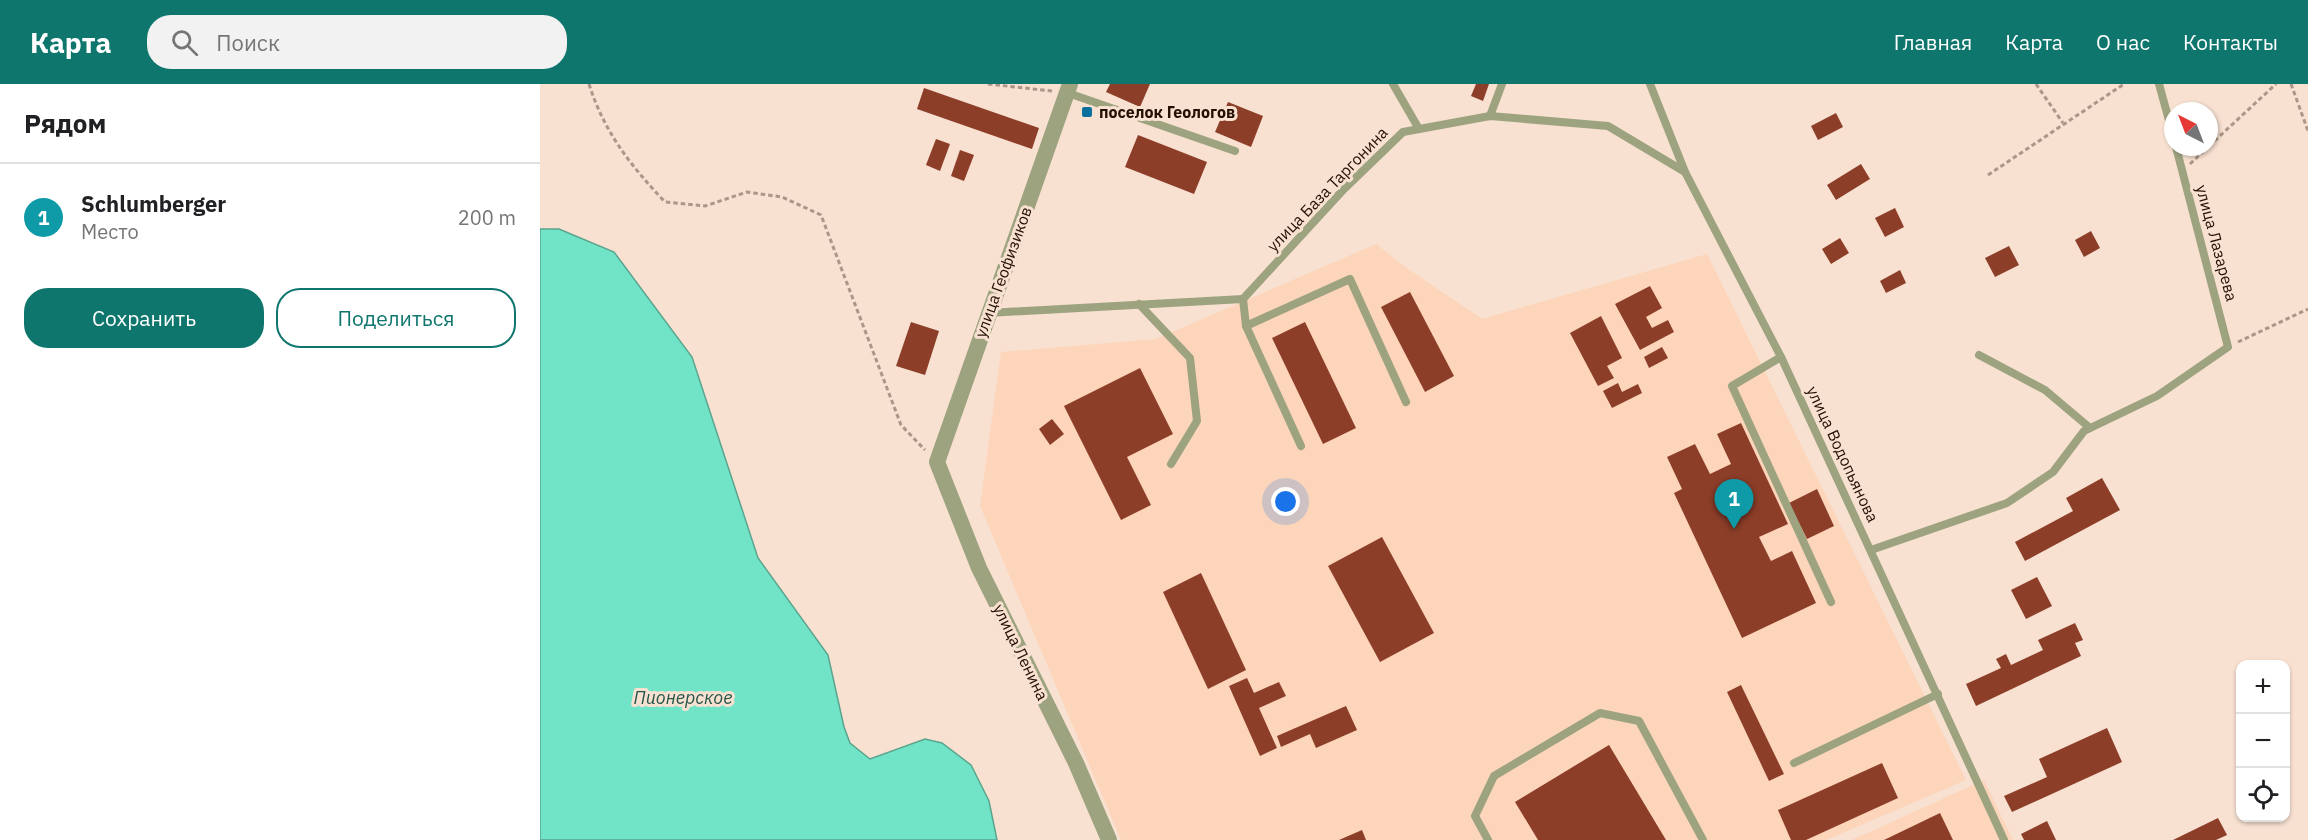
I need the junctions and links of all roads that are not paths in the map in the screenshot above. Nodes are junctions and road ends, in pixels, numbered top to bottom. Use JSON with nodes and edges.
{"nodes":[{"id":1,"x":1393,"y":84,"type":"edge"},
{"id":2,"x":1502,"y":84,"type":"edge"},
{"id":3,"x":1650,"y":84,"type":"edge"},
{"id":4,"x":2159,"y":84,"type":"edge"},
{"id":5,"x":1069,"y":88,"type":"edge"},
{"id":6,"x":2164,"y":102,"type":"edge"},
{"id":7,"x":1490,"y":116,"type":"junction"},
{"id":8,"x":1419,"y":129,"type":"junction"},
{"id":9,"x":1235,"y":152,"type":"dead end"},
{"id":10,"x":2178,"y":156,"type":"edge"},
{"id":11,"x":1685,"y":172,"type":"junction"},
{"id":12,"x":1243,"y":298,"type":"junction"},
{"id":13,"x":1139,"y":304,"type":"junction"},
{"id":14,"x":988,"y":313,"type":"junction"},
{"id":15,"x":1246,"y":326,"type":"junction"},
{"id":16,"x":1979,"y":355,"type":"dead end"},
{"id":17,"x":1781,"y":357,"type":"junction"},
{"id":18,"x":1406,"y":402,"type":"dead end"},
{"id":19,"x":2090,"y":428,"type":"junction"},
{"id":20,"x":1301,"y":446,"type":"dead end"},
{"id":21,"x":937,"y":462,"type":"joint"},
{"id":22,"x":1172,"y":464,"type":"dead end"},
{"id":23,"x":1871,"y":550,"type":"junction"},
{"id":24,"x":1831,"y":602,"type":"dead end"},
{"id":25,"x":1938,"y":694,"type":"junction"},
{"id":26,"x":1794,"y":763,"type":"dead end"},
{"id":27,"x":2003,"y":838,"type":"edge"},
{"id":28,"x":1109,"y":840,"type":"edge"},
{"id":29,"x":1488,"y":840,"type":"edge"},
{"id":30,"x":1703,"y":840,"type":"edge"},
{"id":31,"x":1992,"y":840,"type":"edge"}],
"edges":[{"from":1,"to":8,"type":"lane"},
{"from":2,"to":7,"type":"lane"},
{"from":3,"to":11,"type":"lane","name":"улица Водопьянова"},
{"from":4,"to":6,"type":"lane"},
{"from":5,"to":9,"type":"lane"},
{"from":5,"to":14,"type":"street","name":"улица Геофизиков"},
{"from":7,"to":8,"type":"lane","name":"улица База Таргонина"},
{"from":7,"to":11,"type":"lane","name":"улица База Таргонина"},
{"from":8,"to":12,"type":"lane","name":"улица База Таргонина"},
{"from":10,"to":19,"type":"lane","name":"улица Лазарева"},
{"from":11,"to":17,"type":"lane","name":"улица Водопьянова"},
{"from":12,"to":13,"type":"lane"},
{"from":12,"to":15,"type":"lane"},
{"from":13,"to":14,"type":"lane"},
{"from":13,"to":22,"type":"lane"},
{"from":14,"to":21,"type":"street","name":"улица Геофизиков"},
{"from":15,"to":18,"type":"lane"},
{"from":15,"to":20,"type":"lane"},
{"from":16,"to":19,"type":"lane"},
{"from":17,"to":23,"type":"lane","name":"улица Водопьянова"},
{"from":17,"to":24,"type":"lane"},
{"from":19,"to":23,"type":"lane"},
{"from":21,"to":28,"type":"street","name":"улица Ленина"},
{"from":23,"to":25,"type":"lane","name":"улица Водопьянова"},
{"from":25,"to":26,"type":"lane"},
{"from":25,"to":27,"type":"lane","name":"улица Водопьянова"},
{"from":27,"to":31,"type":"lane"},
{"from":29,"to":30,"type":"lane"}]}
